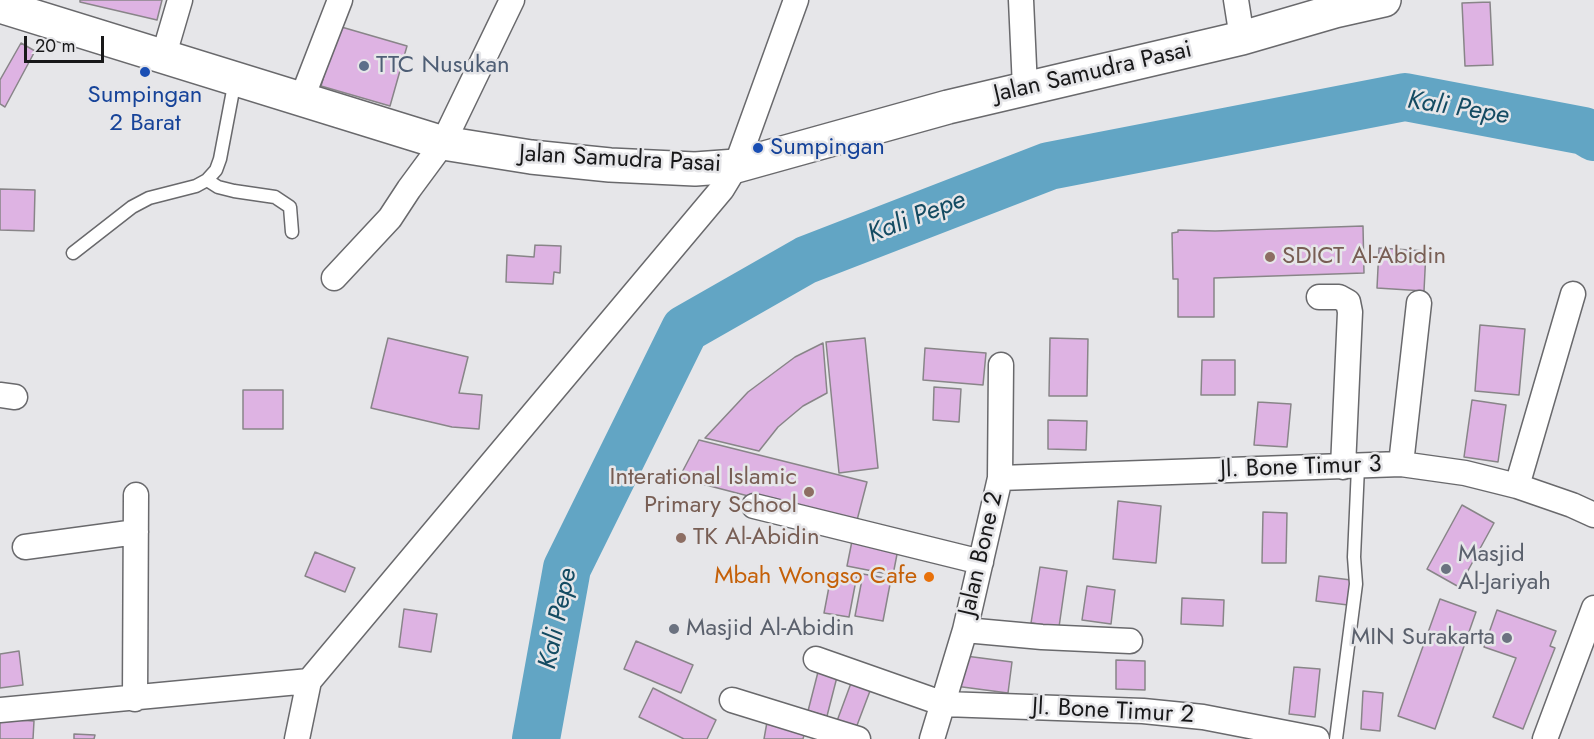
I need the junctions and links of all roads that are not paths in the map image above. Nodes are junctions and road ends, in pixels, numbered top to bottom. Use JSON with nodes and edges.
{"nodes":[{"id":1,"x":180,"y":0,"type":"edge"},
{"id":2,"x":340,"y":0,"type":"edge"},
{"id":3,"x":512,"y":0,"type":"edge"},
{"id":4,"x":796,"y":0,"type":"edge"},
{"id":5,"x":1021,"y":0,"type":"edge"},
{"id":6,"x":1236,"y":0,"type":"edge"},
{"id":7,"x":1384,"y":0,"type":"edge"},
{"id":8,"x":0,"y":6,"type":"edge"},
{"id":9,"x":1242,"y":38,"type":"junction"},
{"id":10,"x":163,"y":58,"type":"junction"},
{"id":11,"x":236,"y":79,"type":"junction"},
{"id":12,"x":1025,"y":88,"type":"junction"},
{"id":13,"x":302,"y":98,"type":"junction"},
{"id":14,"x":443,"y":143,"type":"junction"},
{"id":15,"x":736,"y":166,"type":"junction"},
{"id":16,"x":207,"y":180,"type":"junction"},
{"id":17,"x":292,"y":232,"type":"dead end"},
{"id":18,"x":73,"y":253,"type":"dead end"},
{"id":19,"x":334,"y":278,"type":"dead end"},
{"id":20,"x":1573,"y":294,"type":"dead end"},
{"id":21,"x":1319,"y":297,"type":"dead end"},
{"id":22,"x":1419,"y":303,"type":"dead end"},
{"id":23,"x":1001,"y":365,"type":"dead end"},
{"id":24,"x":1401,"y":464,"type":"junction"},
{"id":25,"x":1351,"y":467,"type":"junction"},
{"id":26,"x":1000,"y":478,"type":"junction"},
{"id":27,"x":1517,"y":486,"type":"junction"},
{"id":28,"x":136,"y":495,"type":"dead end"},
{"id":29,"x":754,"y":506,"type":"dead end"},
{"id":30,"x":1594,"y":515,"type":"edge"},
{"id":31,"x":136,"y":532,"type":"junction"},
{"id":32,"x":25,"y":547,"type":"dead end"},
{"id":33,"x":981,"y":562,"type":"junction"},
{"id":34,"x":1594,"y":608,"type":"edge"},
{"id":35,"x":965,"y":630,"type":"junction"},
{"id":36,"x":1130,"y":641,"type":"dead end"},
{"id":37,"x":816,"y":659,"type":"dead end"},
{"id":38,"x":309,"y":681,"type":"junction"},
{"id":39,"x":135,"y":699,"type":"junction"},
{"id":40,"x":732,"y":700,"type":"dead end"},
{"id":41,"x":944,"y":704,"type":"junction"},
{"id":42,"x":0,"y":710,"type":"edge"},
{"id":43,"x":1201,"y":728,"type":"edge"},
{"id":44,"x":297,"y":739,"type":"edge"},
{"id":45,"x":858,"y":739,"type":"edge"},
{"id":46,"x":933,"y":739,"type":"edge"},
{"id":47,"x":1317,"y":739,"type":"edge"},
{"id":48,"x":1336,"y":739,"type":"edge"},
{"id":49,"x":1545,"y":739,"type":"edge"}],
"edges":[{"from":1,"to":10,"type":"street"},
{"from":2,"to":13,"type":"street"},
{"from":3,"to":14,"type":"street"},
{"from":4,"to":15,"type":"street"},
{"from":5,"to":12,"type":"street"},
{"from":6,"to":9,"type":"street"},
{"from":7,"to":9,"type":"street","name":"Jalan Samudra Pasai"},
{"from":8,"to":10,"type":"street","name":"Jalan Samudra Pasai"},
{"from":9,"to":12,"type":"street","name":"Jalan Samudra Pasai"},
{"from":10,"to":11,"type":"street","name":"Jalan Samudra Pasai"},
{"from":11,"to":13,"type":"street","name":"Jalan Samudra Pasai"},
{"from":11,"to":16,"type":"lane"},
{"from":12,"to":15,"type":"street","name":"Jalan Samudra Pasai"},
{"from":13,"to":14,"type":"street","name":"Jalan Samudra Pasai"},
{"from":14,"to":15,"type":"street","name":"Jalan Samudra Pasai"},
{"from":14,"to":19,"type":"street"},
{"from":15,"to":38,"type":"street"},
{"from":16,"to":17,"type":"lane"},
{"from":16,"to":18,"type":"lane"},
{"from":20,"to":27,"type":"street"},
{"from":21,"to":25,"type":"street"},
{"from":22,"to":24,"type":"street"},
{"from":23,"to":26,"type":"street","name":"Jalan Bone 2"},
{"from":24,"to":25,"type":"street","name":"Jl. Bone Timur 3"},
{"from":24,"to":27,"type":"street","name":"Jl. Bone Timur 3"},
{"from":25,"to":26,"type":"street","name":"Jl. Bone Timur 3"},
{"from":25,"to":48,"type":"lane"},
{"from":26,"to":33,"type":"street","name":"Jalan Bone 2"},
{"from":27,"to":30,"type":"street","name":"Jl. Bone Timur 3"},
{"from":28,"to":31,"type":"street"},
{"from":29,"to":33,"type":"street"},
{"from":31,"to":32,"type":"street"},
{"from":31,"to":39,"type":"street"},
{"from":33,"to":35,"type":"street","name":"Jalan Bone 2"},
{"from":34,"to":49,"type":"street"},
{"from":35,"to":36,"type":"street"},
{"from":35,"to":41,"type":"street","name":"Jalan Bone 2"},
{"from":37,"to":41,"type":"street","name":"Jl. Bone Timur 2"},
{"from":38,"to":39,"type":"street"},
{"from":38,"to":44,"type":"street"},
{"from":39,"to":42,"type":"street"},
{"from":40,"to":45,"type":"street"},
{"from":41,"to":43,"type":"street","name":"Jl. Bone Timur 2"},
{"from":41,"to":46,"type":"street","name":"Jalan Bone 2"},
{"from":43,"to":47,"type":"street","name":"Jl. Bone Timur 2"}]}
